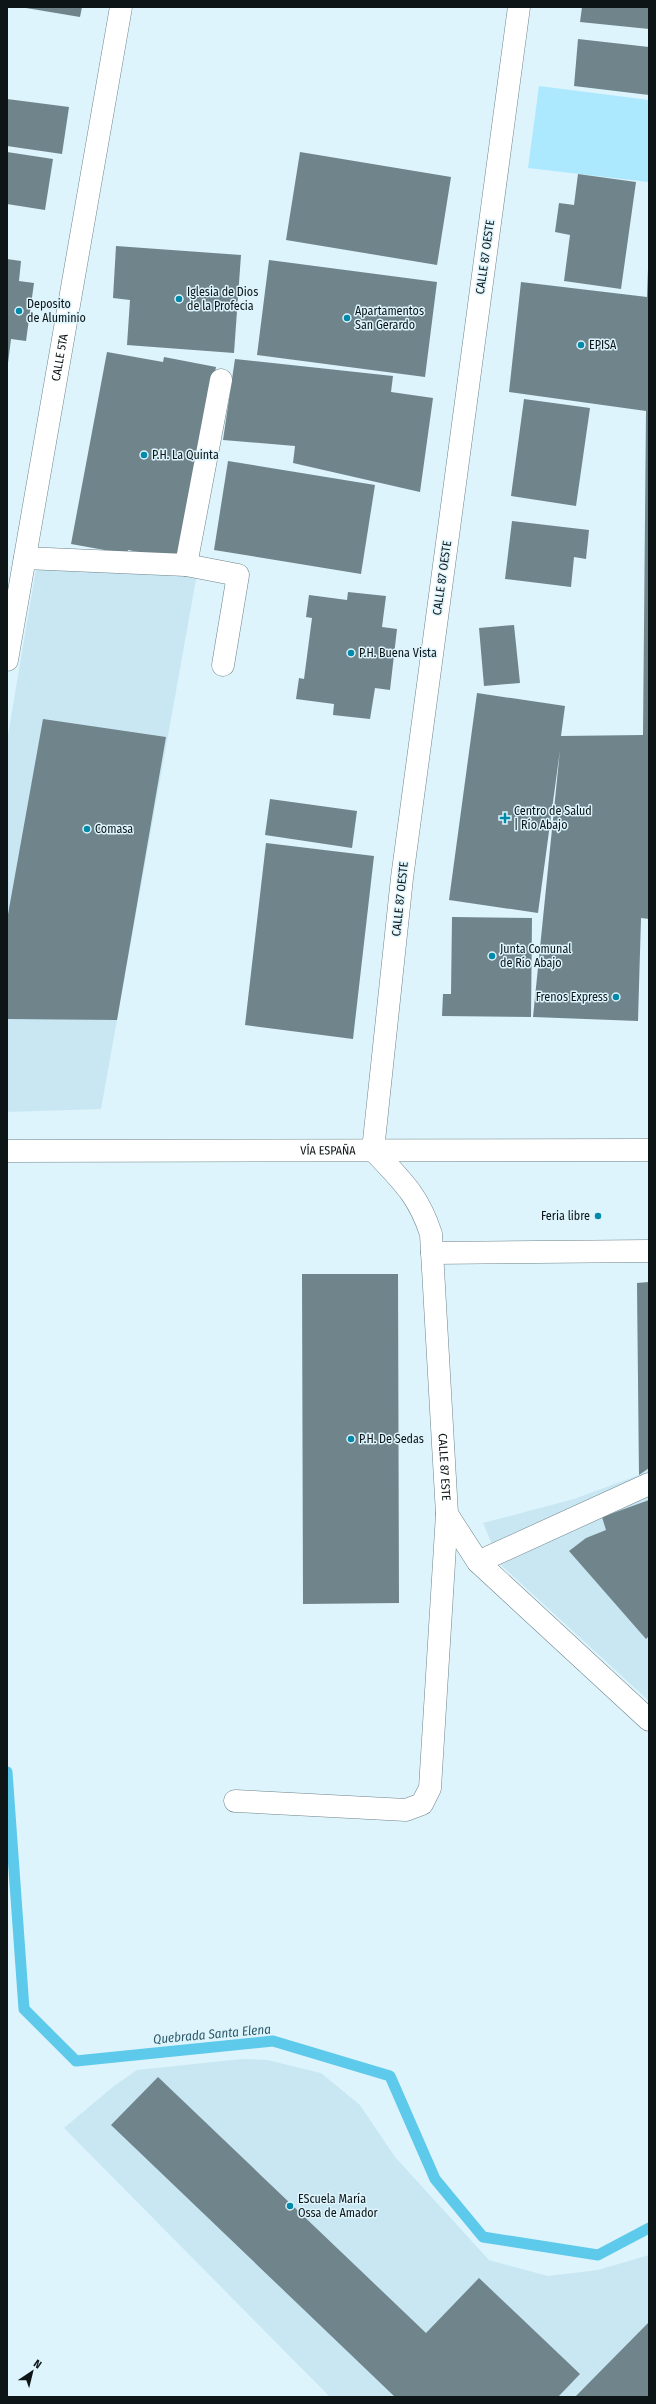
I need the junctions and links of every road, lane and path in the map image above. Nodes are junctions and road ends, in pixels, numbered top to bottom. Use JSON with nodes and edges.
{"nodes":[{"id":1,"x":121,"y":7,"type":"edge"},
{"id":2,"x":519,"y":7,"type":"edge"},
{"id":3,"x":221,"y":380,"type":"dead end"},
{"id":4,"x":25,"y":558,"type":"junction"},
{"id":5,"x":186,"y":565,"type":"junction"},
{"id":6,"x":7,"y":660,"type":"edge"},
{"id":7,"x":223,"y":664,"type":"dead end"},
{"id":8,"x":373,"y":1150,"type":"junction"},
{"id":9,"x":649,"y":1150,"type":"edge"},
{"id":10,"x":7,"y":1151,"type":"edge"},
{"id":11,"x":649,"y":1251,"type":"edge"},
{"id":12,"x":432,"y":1253,"type":"junction"},
{"id":13,"x":649,"y":1484,"type":"edge"},
{"id":14,"x":447,"y":1514,"type":"junction"},
{"id":15,"x":478,"y":1562,"type":"junction"},
{"id":16,"x":645,"y":1709,"type":"edge"},
{"id":17,"x":236,"y":1801,"type":"dead end"}],
"edges":[{"from":1,"to":4,"type":"street","name":"CALLE 5TA"},
{"from":2,"to":8,"type":"street","name":"CALLE 87 OESTE"},
{"from":3,"to":5,"type":"street"},
{"from":4,"to":5,"type":"street"},
{"from":4,"to":6,"type":"street","name":"CALLE 5TA"},
{"from":5,"to":7,"type":"street"},
{"from":8,"to":9,"type":"street","name":"VÍA ESPAÑA"},
{"from":8,"to":10,"type":"street","name":"VÍA ESPAÑA"},
{"from":8,"to":12,"type":"street","name":"CALLE 87 ESTE"},
{"from":11,"to":12,"type":"street"},
{"from":12,"to":14,"type":"street","name":"CALLE 87 ESTE"},
{"from":13,"to":15,"type":"street"},
{"from":14,"to":15,"type":"street","name":"CALLE 87 ESTE"},
{"from":14,"to":17,"type":"street"},
{"from":15,"to":16,"type":"street","name":"CALLE 87 ESTE"}]}
